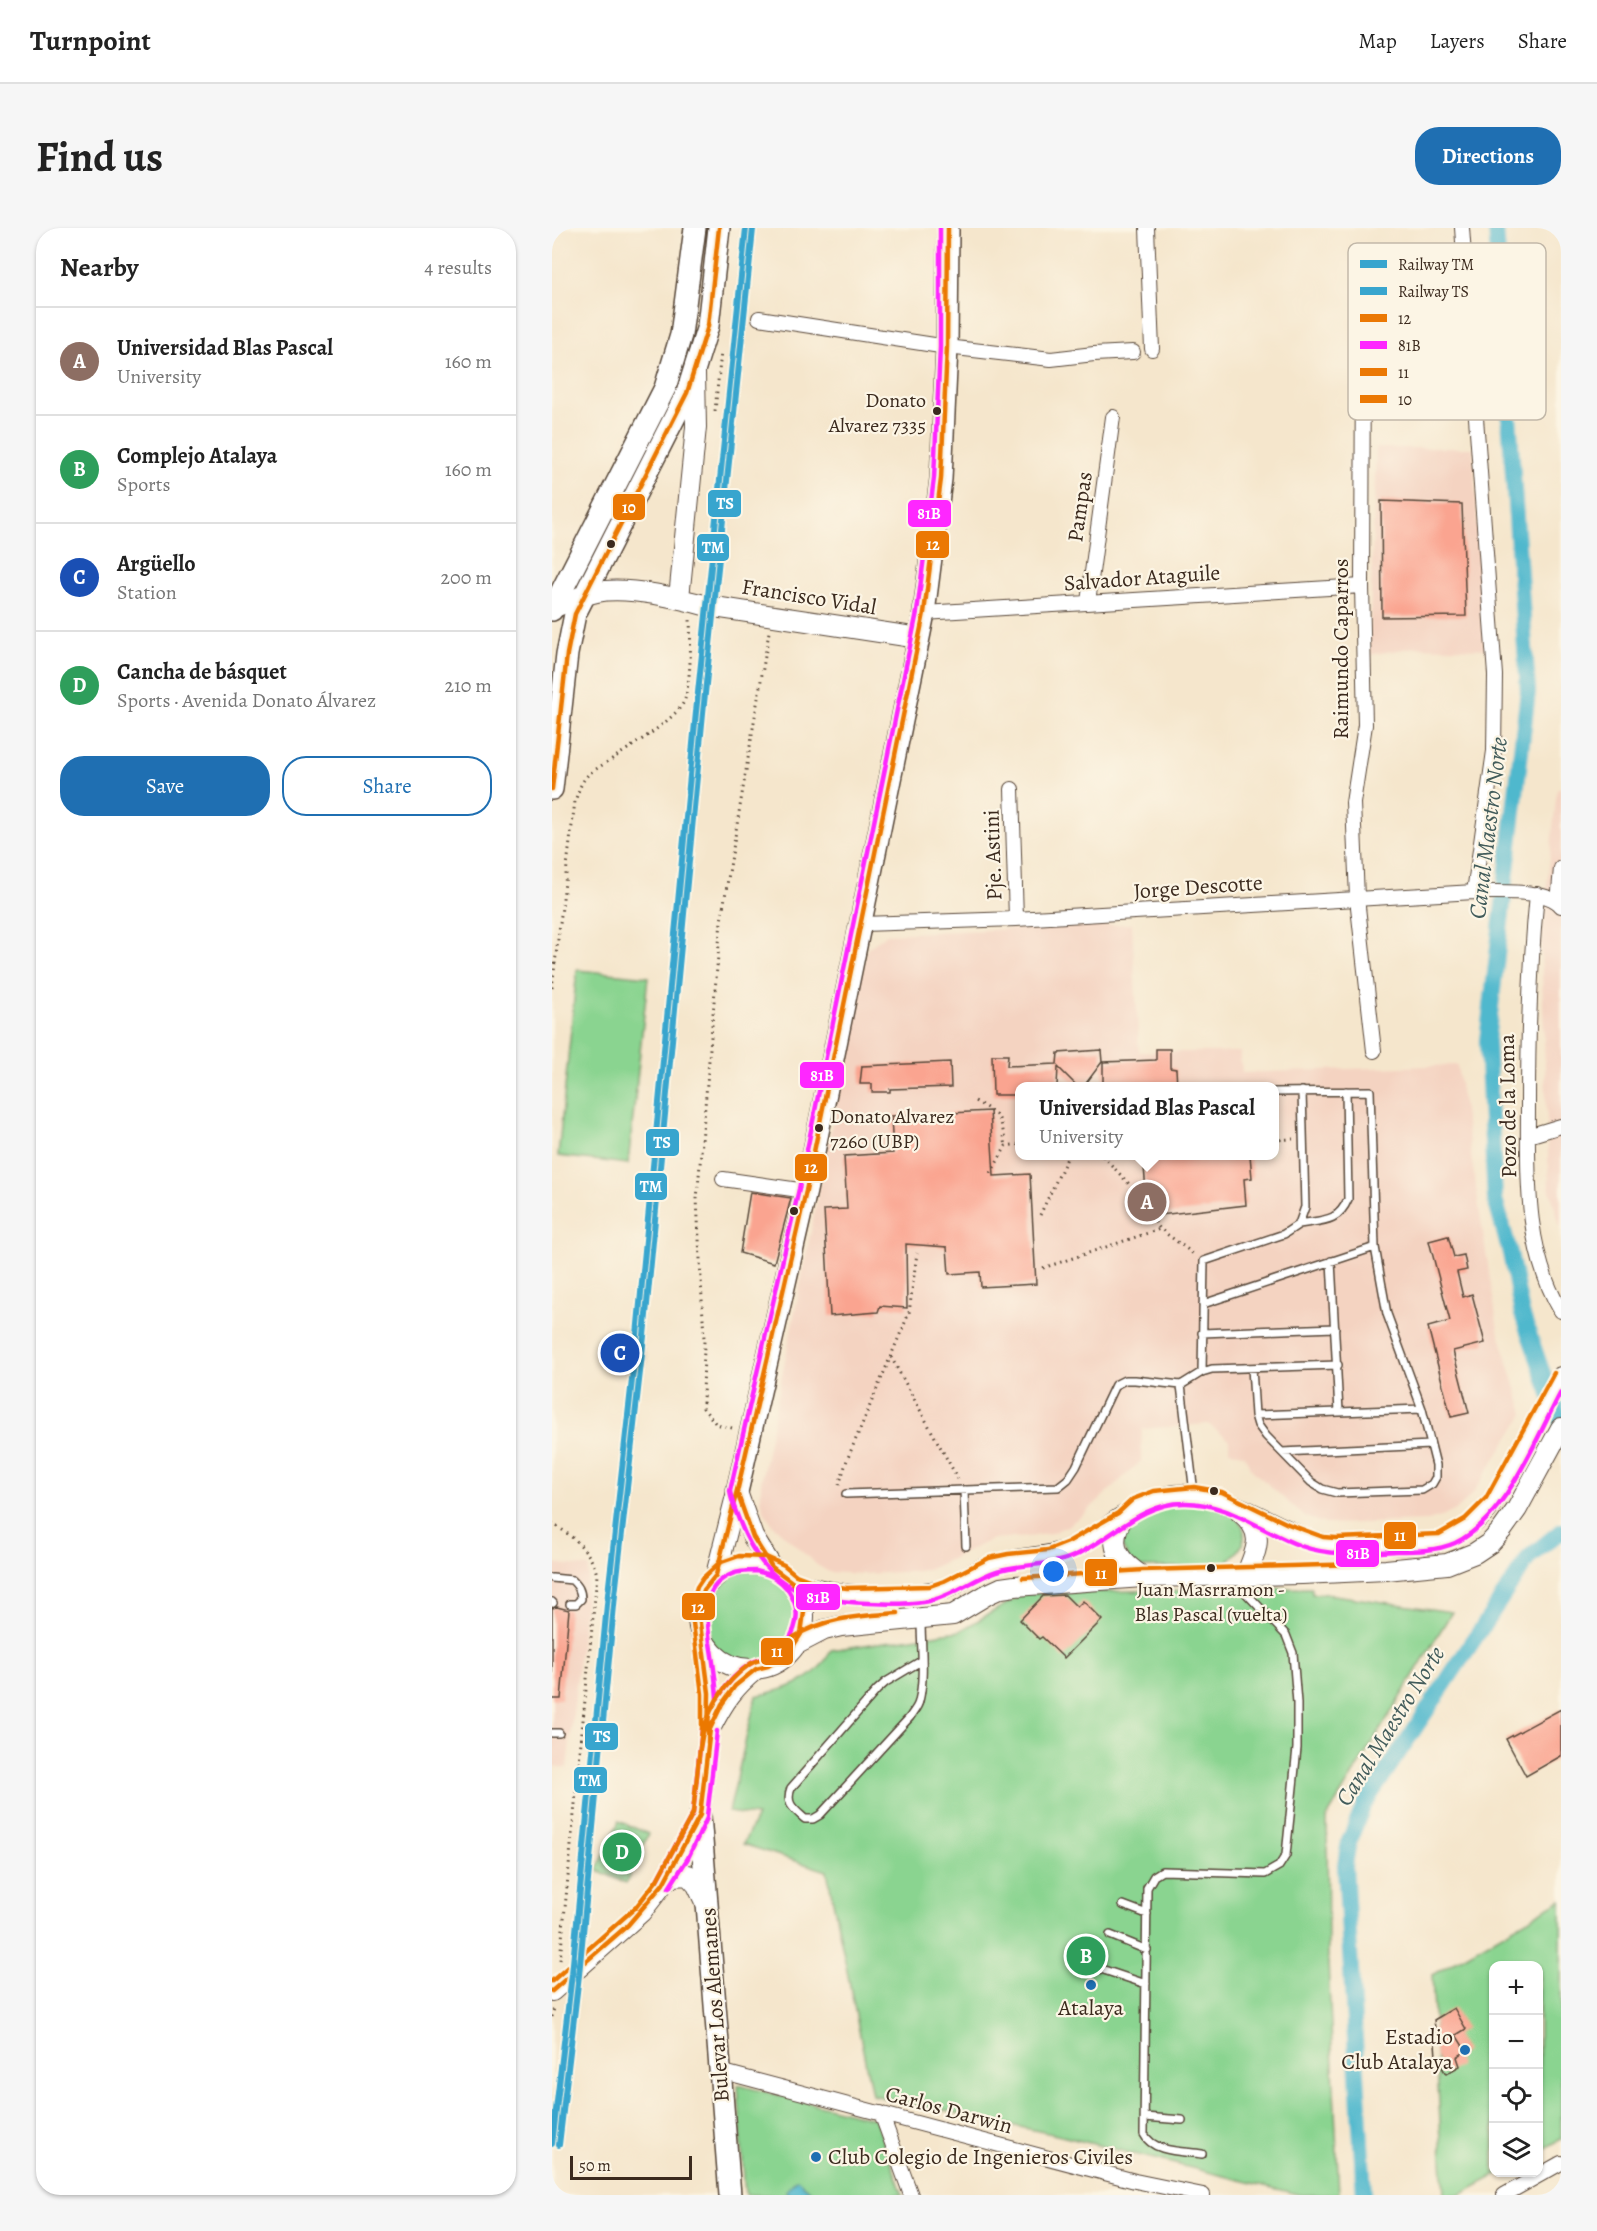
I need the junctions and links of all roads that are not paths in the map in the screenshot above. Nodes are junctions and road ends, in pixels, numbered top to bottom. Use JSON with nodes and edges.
{"nodes":[{"id":1,"x":694,"y":228,"type":"edge"},
{"id":2,"x":706,"y":228,"type":"edge"},
{"id":3,"x":718,"y":228,"type":"edge"},
{"id":4,"x":948,"y":228,"type":"edge"},
{"id":5,"x":1147,"y":228,"type":"edge"},
{"id":6,"x":1462,"y":228,"type":"edge"},
{"id":7,"x":1463,"y":243,"type":"edge"},
{"id":8,"x":759,"y":318,"type":"dead end"},
{"id":9,"x":947,"y":347,"type":"junction"},
{"id":10,"x":1152,"y":349,"type":"dead end"},
{"id":11,"x":1133,"y":352,"type":"dead end"},
{"id":12,"x":695,"y":373,"type":"junction"},
{"id":13,"x":1113,"y":417,"type":"dead end"},
{"id":14,"x":1363,"y":420,"type":"edge"},
{"id":15,"x":1476,"y":420,"type":"edge"},
{"id":16,"x":1362,"y":586,"type":"junction"},
{"id":17,"x":582,"y":597,"type":"junction"},
{"id":18,"x":684,"y":599,"type":"junction"},
{"id":19,"x":1088,"y":602,"type":"junction"},
{"id":20,"x":552,"y":608,"type":"edge"},
{"id":21,"x":924,"y":613,"type":"junction"},
{"id":22,"x":919,"y":638,"type":"junction"},
{"id":23,"x":552,"y":789,"type":"edge"},
{"id":24,"x":1012,"y":789,"type":"dead end"},
{"id":25,"x":1561,"y":867,"type":"edge"},
{"id":26,"x":1474,"y":892,"type":"junction"},
{"id":27,"x":1530,"y":894,"type":"junction"},
{"id":28,"x":1357,"y":898,"type":"junction"},
{"id":29,"x":1560,"y":905,"type":"edge"},
{"id":30,"x":1016,"y":919,"type":"junction"},
{"id":31,"x":862,"y":924,"type":"junction"},
{"id":32,"x":1374,"y":1051,"type":"dead end"},
{"id":33,"x":1302,"y":1091,"type":"junction"},
{"id":34,"x":1346,"y":1091,"type":"junction"},
{"id":35,"x":1279,"y":1092,"type":"edge"},
{"id":36,"x":1561,"y":1126,"type":"edge"},
{"id":37,"x":1528,"y":1136,"type":"junction"},
{"id":38,"x":723,"y":1179,"type":"dead end"},
{"id":39,"x":806,"y":1191,"type":"junction"},
{"id":40,"x":1299,"y":1224,"type":"junction"},
{"id":41,"x":1375,"y":1247,"type":"junction"},
{"id":42,"x":1331,"y":1262,"type":"junction"},
{"id":43,"x":1203,"y":1304,"type":"junction"},
{"id":44,"x":1561,"y":1311,"type":"edge"},
{"id":45,"x":1335,"y":1328,"type":"junction"},
{"id":46,"x":1202,"y":1333,"type":"junction"},
{"id":47,"x":1338,"y":1365,"type":"junction"},
{"id":48,"x":1252,"y":1368,"type":"junction"},
{"id":49,"x":1202,"y":1372,"type":"junction"},
{"id":50,"x":1561,"y":1378,"type":"edge"},
{"id":51,"x":1181,"y":1385,"type":"junction"},
{"id":52,"x":1422,"y":1409,"type":"junction"},
{"id":53,"x":1339,"y":1412,"type":"junction"},
{"id":54,"x":1255,"y":1415,"type":"junction"},
{"id":55,"x":1561,"y":1428,"type":"edge"},
{"id":56,"x":1431,"y":1445,"type":"junction"},
{"id":57,"x":1282,"y":1452,"type":"junction"},
{"id":58,"x":964,"y":1490,"type":"junction"},
{"id":59,"x":736,"y":1492,"type":"junction"},
{"id":60,"x":846,"y":1494,"type":"road end"},
{"id":61,"x":1194,"y":1494,"type":"junction"},
{"id":62,"x":1234,"y":1507,"type":"junction"},
{"id":63,"x":1122,"y":1519,"type":"junction"},
{"id":64,"x":966,"y":1546,"type":"dead end"},
{"id":65,"x":772,"y":1567,"type":"junction"},
{"id":66,"x":716,"y":1575,"type":"junction"},
{"id":67,"x":1246,"y":1575,"type":"junction"},
{"id":68,"x":1143,"y":1577,"type":"junction"},
{"id":69,"x":552,"y":1578,"type":"edge"},
{"id":70,"x":792,"y":1582,"type":"junction"},
{"id":71,"x":570,"y":1604,"type":"dead end"},
{"id":72,"x":921,"y":1618,"type":"junction"},
{"id":73,"x":702,"y":1637,"type":"junction"},
{"id":74,"x":795,"y":1645,"type":"junction"},
{"id":75,"x":921,"y":1661,"type":"junction"},
{"id":76,"x":756,"y":1669,"type":"junction"},
{"id":77,"x":710,"y":1729,"type":"junction"},
{"id":78,"x":700,"y":1815,"type":"junction"},
{"id":79,"x":663,"y":1884,"type":"junction"},
{"id":80,"x":1123,"y":1905,"type":"dead end"},
{"id":81,"x":707,"y":1906,"type":"junction"},
{"id":82,"x":1147,"y":1914,"type":"junction"},
{"id":83,"x":1110,"y":1935,"type":"dead end"},
{"id":84,"x":1147,"y":1950,"type":"junction"},
{"id":85,"x":1098,"y":1968,"type":"dead end"},
{"id":86,"x":1146,"y":1984,"type":"junction"},
{"id":87,"x":556,"y":1988,"type":"edge"},
{"id":88,"x":720,"y":2071,"type":"junction"},
{"id":89,"x":881,"y":2113,"type":"junction"},
{"id":90,"x":1145,"y":2117,"type":"junction"},
{"id":91,"x":1182,"y":2120,"type":"dead end"},
{"id":92,"x":1202,"y":2154,"type":"dead end"},
{"id":93,"x":1561,"y":2163,"type":"edge"},
{"id":94,"x":1135,"y":2181,"type":"junction"},
{"id":95,"x":1526,"y":2190,"type":"edge"},
{"id":96,"x":730,"y":2195,"type":"edge"},
{"id":97,"x":911,"y":2195,"type":"edge"},
{"id":98,"x":1140,"y":2195,"type":"edge"},
{"id":99,"x":1203,"y":2195,"type":"edge"},
{"id":100,"x":1504,"y":2195,"type":"edge"}],
"edges":[{"from":1,"to":20,"type":"main road"},
{"from":2,"to":12,"type":"main road"},
{"from":3,"to":12,"type":"main road"},
{"from":4,"to":9,"type":"main road"},
{"from":5,"to":10,"type":"street"},
{"from":6,"to":7,"type":"street"},
{"from":8,"to":9,"type":"street"},
{"from":9,"to":11,"type":"street"},
{"from":9,"to":21,"type":"main road"},
{"from":12,"to":17,"type":"main road"},
{"from":12,"to":18,"type":"main road"},
{"from":13,"to":19,"type":"street","name":"Pampas"},
{"from":14,"to":16,"type":"street","name":"Raimundo Caparros"},
{"from":15,"to":26,"type":"street"},
{"from":16,"to":19,"type":"street","name":"Salvador Ataguile"},
{"from":16,"to":28,"type":"street","name":"Raimundo Caparros"},
{"from":17,"to":18,"type":"main road","name":"Francisco Vidal"},
{"from":17,"to":20,"type":"main road","name":"Francisco Vidal"},
{"from":17,"to":23,"type":"main road"},
{"from":18,"to":22,"type":"main road","name":"Francisco Vidal"},
{"from":19,"to":21,"type":"street","name":"Salvador Ataguile"},
{"from":21,"to":22,"type":"main road"},
{"from":22,"to":31,"type":"main road"},
{"from":24,"to":30,"type":"street","name":"Pje. Astini"},
{"from":25,"to":29,"type":"street"},
{"from":26,"to":27,"type":"street","name":"Jorge Descotte"},
{"from":26,"to":28,"type":"street","name":"Jorge Descotte"},
{"from":27,"to":29,"type":"street","name":"Jorge Descotte"},
{"from":27,"to":37,"type":"street","name":"Pozo de la Loma"},
{"from":28,"to":30,"type":"street","name":"Jorge Descotte"},
{"from":28,"to":32,"type":"street","name":"Raimundo Caparros"},
{"from":30,"to":31,"type":"street","name":"Jorge Descotte"},
{"from":31,"to":39,"type":"main road"},
{"from":33,"to":34,"type":"lane"},
{"from":33,"to":35,"type":"lane"},
{"from":33,"to":40,"type":"lane"},
{"from":34,"to":40,"type":"lane"},
{"from":34,"to":41,"type":"lane"},
{"from":36,"to":37,"type":"street"},
{"from":37,"to":44,"type":"street","name":"Pozo de la Loma"},
{"from":38,"to":39,"type":"street"},
{"from":39,"to":59,"type":"main road"},
{"from":40,"to":43,"type":"lane"},
{"from":41,"to":42,"type":"lane"},
{"from":41,"to":52,"type":"lane"},
{"from":42,"to":43,"type":"lane"},
{"from":42,"to":45,"type":"lane"},
{"from":43,"to":46,"type":"lane"},
{"from":45,"to":46,"type":"lane"},
{"from":45,"to":47,"type":"lane"},
{"from":46,"to":49,"type":"lane"},
{"from":47,"to":48,"type":"lane"},
{"from":47,"to":53,"type":"lane"},
{"from":48,"to":49,"type":"lane"},
{"from":48,"to":54,"type":"lane"},
{"from":49,"to":51,"type":"lane"},
{"from":50,"to":62,"type":"main road"},
{"from":51,"to":58,"type":"lane"},
{"from":51,"to":61,"type":"lane"},
{"from":52,"to":53,"type":"lane"},
{"from":52,"to":56,"type":"lane"},
{"from":53,"to":54,"type":"lane"},
{"from":54,"to":57,"type":"lane"},
{"from":55,"to":67,"type":"main road"},
{"from":56,"to":57,"type":"lane"},
{"from":56,"to":57,"type":"lane"},
{"from":58,"to":60,"type":"lane"},
{"from":58,"to":64,"type":"lane"},
{"from":59,"to":65,"type":"main road"},
{"from":59,"to":66,"type":"main road"},
{"from":61,"to":62,"type":"main road"},
{"from":61,"to":63,"type":"main road"},
{"from":62,"to":67,"type":"main road"},
{"from":63,"to":68,"type":"main road"},
{"from":63,"to":70,"type":"main road"},
{"from":65,"to":66,"type":"main road"},
{"from":65,"to":70,"type":"main road"},
{"from":66,"to":73,"type":"main road"},
{"from":67,"to":68,"type":"main road"},
{"from":67,"to":82,"type":"lane"},
{"from":68,"to":72,"type":"main road"},
{"from":69,"to":71,"type":"lane"},
{"from":70,"to":74,"type":"main road"},
{"from":72,"to":74,"type":"main road"},
{"from":72,"to":75,"type":"lane"},
{"from":73,"to":76,"type":"main road"},
{"from":73,"to":77,"type":"main road"},
{"from":74,"to":76,"type":"main road"},
{"from":75,"to":75,"type":"lane"},
{"from":76,"to":77,"type":"main road"},
{"from":77,"to":78,"type":"main road"},
{"from":78,"to":79,"type":"main road"},
{"from":78,"to":81,"type":"main road","name":"Bulevar Los Alemanes"},
{"from":79,"to":81,"type":"main road"},
{"from":79,"to":87,"type":"main road"},
{"from":80,"to":82,"type":"lane"},
{"from":81,"to":88,"type":"main road","name":"Bulevar Los Alemanes"},
{"from":82,"to":84,"type":"lane"},
{"from":83,"to":84,"type":"lane"},
{"from":84,"to":86,"type":"lane"},
{"from":85,"to":86,"type":"lane"},
{"from":86,"to":90,"type":"lane"},
{"from":88,"to":89,"type":"street","name":"Carlos Darwin"},
{"from":88,"to":96,"type":"main road","name":"Bulevar Los Alemanes"},
{"from":89,"to":94,"type":"street","name":"Carlos Darwin"},
{"from":89,"to":97,"type":"street"},
{"from":90,"to":91,"type":"lane"},
{"from":90,"to":92,"type":"lane"},
{"from":93,"to":95,"type":"street"},
{"from":94,"to":98,"type":"street"},
{"from":94,"to":99,"type":"street","name":"Carlos Darwin"},
{"from":95,"to":100,"type":"street"}]}
